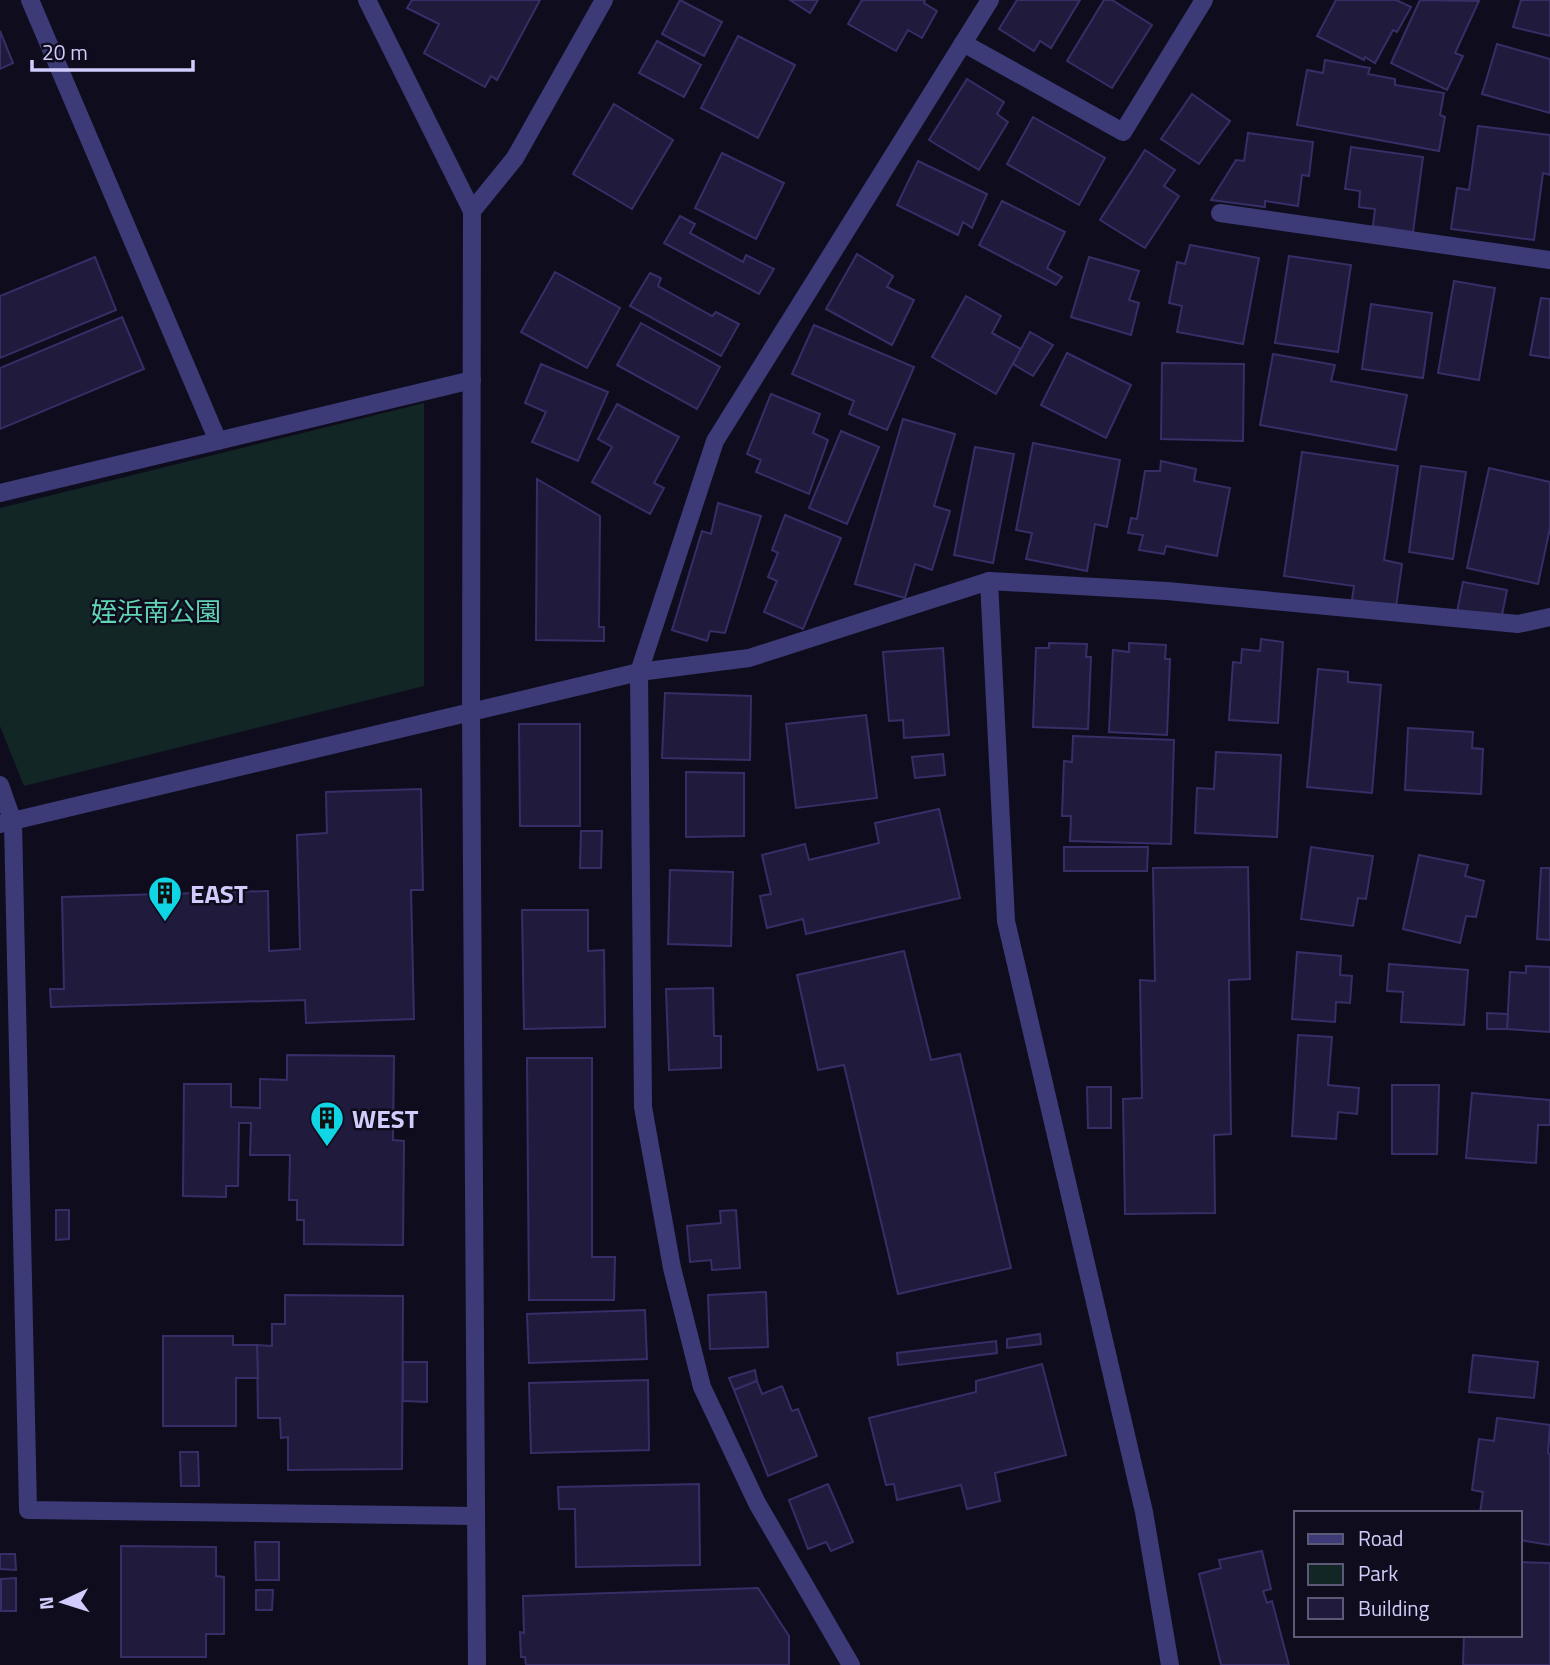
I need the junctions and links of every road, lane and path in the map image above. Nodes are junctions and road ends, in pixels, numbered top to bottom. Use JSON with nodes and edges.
{"nodes":[{"id":1,"x":30,"y":0,"type":"edge"},
{"id":2,"x":367,"y":0,"type":"edge"},
{"id":3,"x":604,"y":0,"type":"edge"},
{"id":4,"x":990,"y":0,"type":"edge"},
{"id":5,"x":1204,"y":0,"type":"edge"},
{"id":6,"x":962,"y":43,"type":"junction"},
{"id":7,"x":472,"y":211,"type":"junction"},
{"id":8,"x":1220,"y":213,"type":"dead end"},
{"id":9,"x":1550,"y":260,"type":"edge"},
{"id":10,"x":472,"y":380,"type":"junction"},
{"id":11,"x":218,"y":441,"type":"junction"},
{"id":12,"x":0,"y":493,"type":"edge"},
{"id":13,"x":989,"y":580,"type":"junction"},
{"id":14,"x":1550,"y":617,"type":"edge"},
{"id":15,"x":639,"y":672,"type":"junction"},
{"id":16,"x":471,"y":711,"type":"junction"},
{"id":17,"x":0,"y":785,"type":"edge"},
{"id":18,"x":7,"y":823,"type":"edge"},
{"id":19,"x":475,"y":1516,"type":"junction"},
{"id":20,"x":477,"y":1665,"type":"edge"},
{"id":21,"x":851,"y":1665,"type":"edge"},
{"id":22,"x":1170,"y":1665,"type":"edge"}],
"edges":[{"from":1,"to":11,"type":"street"},
{"from":2,"to":7,"type":"street"},
{"from":3,"to":7,"type":"street"},
{"from":4,"to":6,"type":"street"},
{"from":5,"to":6,"type":"street"},
{"from":6,"to":15,"type":"street"},
{"from":7,"to":10,"type":"street"},
{"from":8,"to":9,"type":"street"},
{"from":10,"to":11,"type":"street"},
{"from":10,"to":16,"type":"street"},
{"from":11,"to":12,"type":"street"},
{"from":13,"to":14,"type":"street"},
{"from":13,"to":15,"type":"street"},
{"from":13,"to":22,"type":"street"},
{"from":15,"to":16,"type":"street"},
{"from":15,"to":21,"type":"street"},
{"from":16,"to":18,"type":"street"},
{"from":16,"to":19,"type":"street"},
{"from":17,"to":18,"type":"street"},
{"from":18,"to":19,"type":"street"},
{"from":19,"to":20,"type":"street"}]}
